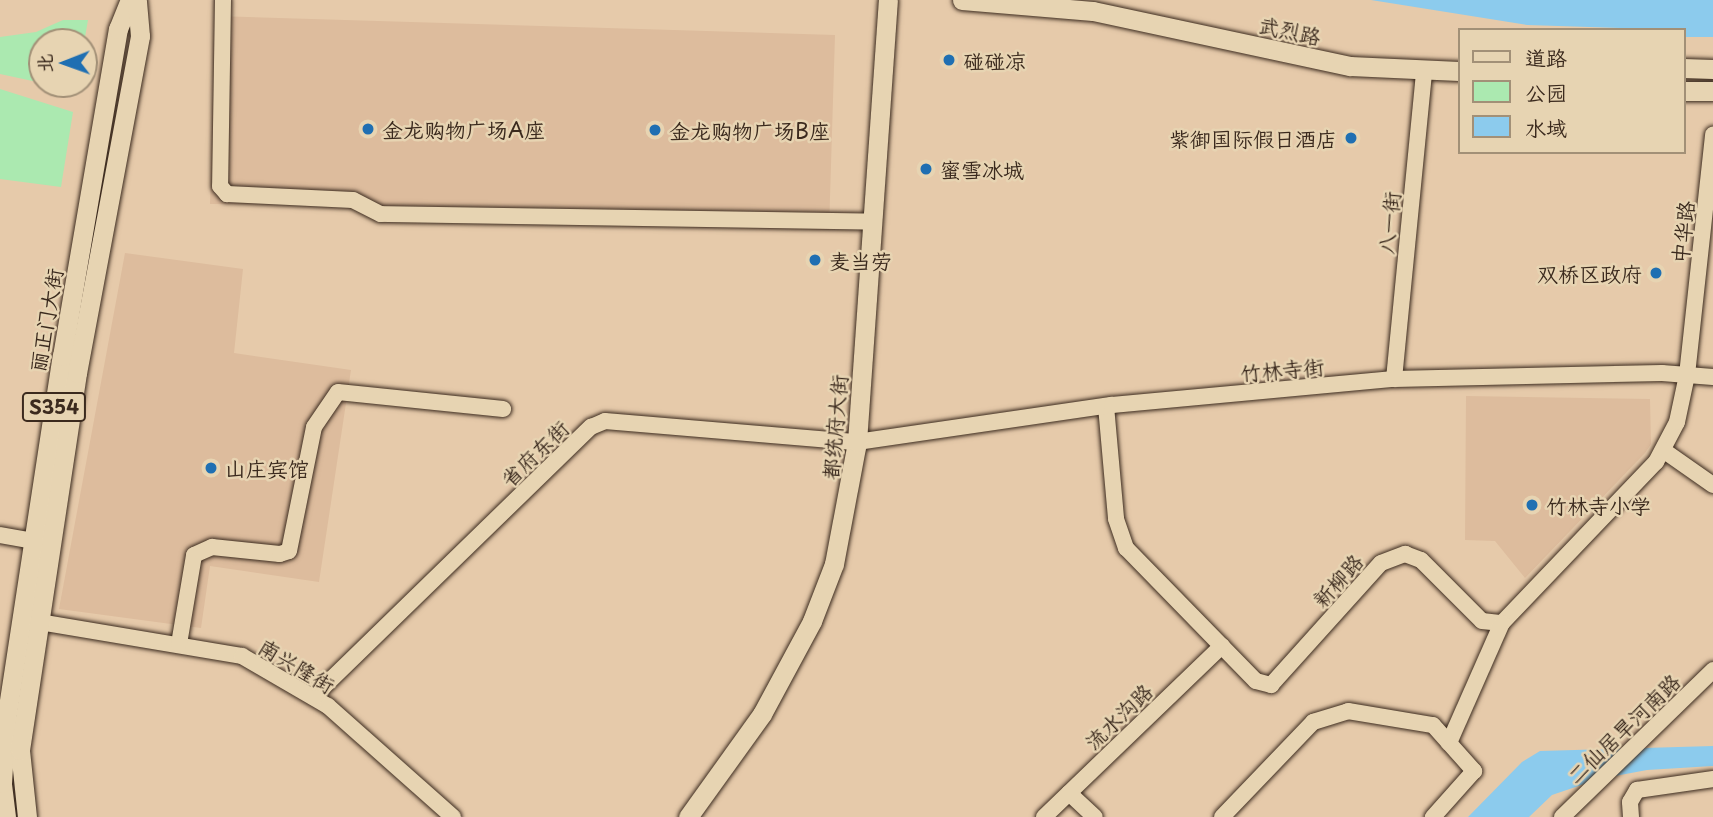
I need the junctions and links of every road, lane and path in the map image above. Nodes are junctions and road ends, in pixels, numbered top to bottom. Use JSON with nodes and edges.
{"nodes":[{"id":1,"x":130,"y":0,"type":"edge"},
{"id":2,"x":137,"y":0,"type":"edge"},
{"id":3,"x":223,"y":0,"type":"edge"},
{"id":4,"x":888,"y":0,"type":"edge"},
{"id":5,"x":962,"y":0,"type":"edge"},
{"id":6,"x":1685,"y":68,"type":"edge"},
{"id":7,"x":1713,"y":69,"type":"edge"},
{"id":8,"x":1447,"y":73,"type":"edge"},
{"id":9,"x":1685,"y":91,"type":"edge"},
{"id":10,"x":1713,"y":91,"type":"edge"},
{"id":11,"x":1713,"y":134,"type":"edge"},
{"id":12,"x":873,"y":222,"type":"junction"},
{"id":13,"x":1687,"y":375,"type":"junction"},
{"id":14,"x":1713,"y":377,"type":"edge"},
{"id":15,"x":1394,"y":379,"type":"junction"},
{"id":16,"x":1105,"y":406,"type":"junction"},
{"id":17,"x":503,"y":409,"type":"dead end"},
{"id":18,"x":857,"y":442,"type":"junction"},
{"id":19,"x":1663,"y":450,"type":"junction"},
{"id":20,"x":1713,"y":485,"type":"edge"},
{"id":21,"x":0,"y":535,"type":"edge"},
{"id":22,"x":33,"y":541,"type":"junction"},
{"id":23,"x":40,"y":622,"type":"junction"},
{"id":24,"x":1503,"y":623,"type":"junction"},
{"id":25,"x":179,"y":643,"type":"junction"},
{"id":26,"x":1222,"y":646,"type":"junction"},
{"id":27,"x":1713,"y":670,"type":"edge"},
{"id":28,"x":313,"y":697,"type":"junction"},
{"id":29,"x":1449,"y":743,"type":"junction"},
{"id":30,"x":1713,"y":779,"type":"edge"},
{"id":31,"x":1069,"y":793,"type":"junction"},
{"id":32,"x":0,"y":810,"type":"edge"},
{"id":33,"x":1630,"y":810,"type":"edge"},
{"id":34,"x":6,"y":817,"type":"edge"},
{"id":35,"x":27,"y":817,"type":"edge"},
{"id":36,"x":453,"y":817,"type":"edge"},
{"id":37,"x":688,"y":817,"type":"edge"},
{"id":38,"x":1044,"y":817,"type":"edge"},
{"id":39,"x":1095,"y":817,"type":"edge"},
{"id":40,"x":1222,"y":817,"type":"edge"},
{"id":41,"x":1433,"y":817,"type":"edge"},
{"id":42,"x":1562,"y":817,"type":"edge"}],
"edges":[{"from":1,"to":22,"type":"main road","name":"丽正门大街","number":"S354"},
{"from":2,"to":23,"type":"main road","name":"丽正门大街","number":"S354"},
{"from":3,"to":12,"type":"street"},
{"from":4,"to":12,"type":"main road","name":"都统府大街"},
{"from":5,"to":8,"type":"main road","name":"武烈路"},
{"from":6,"to":7,"type":"main road"},
{"from":8,"to":15,"type":"street","name":"八一街"},
{"from":9,"to":10,"type":"main road"},
{"from":11,"to":13,"type":"street","name":"中华路"},
{"from":12,"to":18,"type":"main road","name":"都统府大街"},
{"from":13,"to":14,"type":"street","name":"竹林寺街"},
{"from":13,"to":15,"type":"street","name":"竹林寺街"},
{"from":13,"to":19,"type":"street"},
{"from":15,"to":16,"type":"street","name":"竹林寺街"},
{"from":16,"to":18,"type":"street","name":"竹林寺街"},
{"from":16,"to":26,"type":"street","name":"新柳路"},
{"from":17,"to":25,"type":"street"},
{"from":18,"to":28,"type":"street","name":"省府东街"},
{"from":18,"to":37,"type":"main road","name":"都统府大街"},
{"from":19,"to":20,"type":"street"},
{"from":19,"to":24,"type":"street"},
{"from":21,"to":22,"type":"street"},
{"from":22,"to":34,"type":"main road","name":"丽正门大街","number":"S354"},
{"from":23,"to":25,"type":"street","name":"南兴隆街"},
{"from":23,"to":35,"type":"main road","name":"丽正门大街","number":"S354"},
{"from":24,"to":26,"type":"street","name":"新柳路"},
{"from":24,"to":29,"type":"street"},
{"from":25,"to":28,"type":"street","name":"南兴隆街"},
{"from":26,"to":31,"type":"street","name":"流水沟路"},
{"from":27,"to":42,"type":"street","name":"二仙居旱河南路"},
{"from":28,"to":36,"type":"street","name":"南兴隆街"},
{"from":29,"to":40,"type":"street"},
{"from":29,"to":41,"type":"street"},
{"from":30,"to":33,"type":"street"},
{"from":31,"to":38,"type":"street","name":"流水沟路"},
{"from":31,"to":39,"type":"street"},
{"from":32,"to":34,"type":"street"}]}
